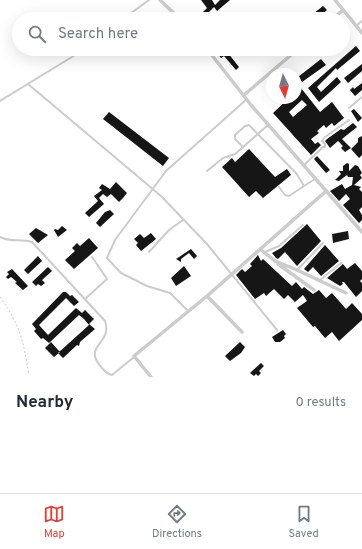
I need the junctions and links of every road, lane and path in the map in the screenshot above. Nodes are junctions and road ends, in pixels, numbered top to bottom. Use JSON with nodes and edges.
{"nodes":[{"id":1,"x":149,"y":0,"type":"edge"},
{"id":2,"x":160,"y":0,"type":"edge"},
{"id":3,"x":335,"y":0,"type":"edge"},
{"id":4,"x":342,"y":11,"type":"edge"},
{"id":5,"x":133,"y":12,"type":"edge"},
{"id":6,"x":173,"y":12,"type":"edge"},
{"id":7,"x":350,"y":20,"type":"edge"},
{"id":8,"x":362,"y":21,"type":"edge"},
{"id":9,"x":356,"y":26,"type":"junction"},
{"id":10,"x":362,"y":33,"type":"edge"},
{"id":11,"x":74,"y":56,"type":"edge"},
{"id":12,"x":213,"y":56,"type":"edge"},
{"id":13,"x":290,"y":56,"type":"edge"},
{"id":14,"x":28,"y":84,"type":"junction"},
{"id":15,"x":245,"y":97,"type":"junction"},
{"id":16,"x":362,"y":97,"type":"edge"},
{"id":17,"x":0,"y":101,"type":"edge"},
{"id":18,"x":349,"y":108,"type":"dead end"},
{"id":19,"x":350,"y":120,"type":"dead end"},
{"id":20,"x":268,"y":125,"type":"junction"},
{"id":21,"x":257,"y":134,"type":"junction"},
{"id":22,"x":243,"y":147,"type":"junction"},
{"id":23,"x":303,"y":166,"type":"junction"},
{"id":24,"x":207,"y":171,"type":"dead end"},
{"id":25,"x":315,"y":179,"type":"junction"},
{"id":26,"x":304,"y":186,"type":"junction"},
{"id":27,"x":279,"y":187,"type":"dead end"},
{"id":28,"x":154,"y":190,"type":"junction"},
{"id":29,"x":325,"y":192,"type":"junction"},
{"id":30,"x":183,"y":220,"type":"junction"},
{"id":31,"x":303,"y":225,"type":"dead end"},
{"id":32,"x":362,"y":232,"type":"edge"},
{"id":33,"x":0,"y":237,"type":"edge"},
{"id":34,"x":324,"y":244,"type":"dead end"},
{"id":35,"x":260,"y":248,"type":"junction"},
{"id":36,"x":149,"y":252,"type":"dead end"},
{"id":37,"x":264,"y":252,"type":"junction"},
{"id":38,"x":92,"y":257,"type":"dead end"},
{"id":39,"x":274,"y":261,"type":"junction"},
{"id":40,"x":341,"y":264,"type":"dead end"},
{"id":41,"x":297,"y":270,"type":"junction"},
{"id":42,"x":232,"y":274,"type":"junction"},
{"id":43,"x":320,"y":280,"type":"junction"},
{"id":44,"x":314,"y":290,"type":"dead end"},
{"id":45,"x":346,"y":294,"type":"dead end"},
{"id":46,"x":207,"y":296,"type":"junction"},
{"id":47,"x":0,"y":297,"type":"edge"},
{"id":48,"x":85,"y":299,"type":"junction"},
{"id":49,"x":188,"y":311,"type":"junction"},
{"id":50,"x":277,"y":330,"type":"dead end"},
{"id":51,"x":242,"y":332,"type":"dead end"},
{"id":52,"x":134,"y":356,"type":"junction"},
{"id":53,"x":29,"y":375,"type":"dead end"},
{"id":54,"x":151,"y":377,"type":"edge"}],
"edges":[{"from":1,"to":5,"type":"lane"},
{"from":2,"to":6,"type":"street"},
{"from":3,"to":4,"type":"street"},
{"from":7,"to":9,"type":"street"},
{"from":8,"to":9,"type":"lane"},
{"from":9,"to":10,"type":"street"},
{"from":11,"to":14,"type":"lane"},
{"from":12,"to":15,"type":"street"},
{"from":13,"to":15,"type":"street"},
{"from":14,"to":17,"type":"lane"},
{"from":14,"to":28,"type":"lane"},
{"from":15,"to":20,"type":"street"},
{"from":15,"to":28,"type":"lane"},
{"from":16,"to":18,"type":"lane"},
{"from":19,"to":23,"type":"lane"},
{"from":20,"to":21,"type":"lane"},
{"from":20,"to":23,"type":"street"},
{"from":21,"to":22,"type":"lane"},
{"from":21,"to":22,"type":"lane"},
{"from":21,"to":26,"type":"lane"},
{"from":22,"to":24,"type":"lane"},
{"from":23,"to":25,"type":"street"},
{"from":25,"to":26,"type":"lane"},
{"from":25,"to":29,"type":"street"},
{"from":26,"to":27,"type":"lane"},
{"from":28,"to":30,"type":"lane"},
{"from":28,"to":49,"type":"lane"},
{"from":29,"to":32,"type":"street"},
{"from":29,"to":35,"type":"street"},
{"from":30,"to":36,"type":"lane"},
{"from":30,"to":42,"type":"lane"},
{"from":31,"to":37,"type":"lane"},
{"from":33,"to":48,"type":"lane"},
{"from":34,"to":41,"type":"lane"},
{"from":35,"to":37,"type":"street"},
{"from":35,"to":42,"type":"street"},
{"from":37,"to":39,"type":"street"},
{"from":38,"to":48,"type":"lane"},
{"from":39,"to":41,"type":"street"},
{"from":39,"to":44,"type":"street"},
{"from":40,"to":43,"type":"lane"},
{"from":41,"to":43,"type":"street"},
{"from":42,"to":46,"type":"street"},
{"from":42,"to":50,"type":"lane"},
{"from":43,"to":45,"type":"street"},
{"from":46,"to":49,"type":"street"},
{"from":46,"to":51,"type":"street"},
{"from":47,"to":53,"type":"path"},
{"from":48,"to":52,"type":"lane"},
{"from":49,"to":52,"type":"street"},
{"from":52,"to":54,"type":"street"}]}
